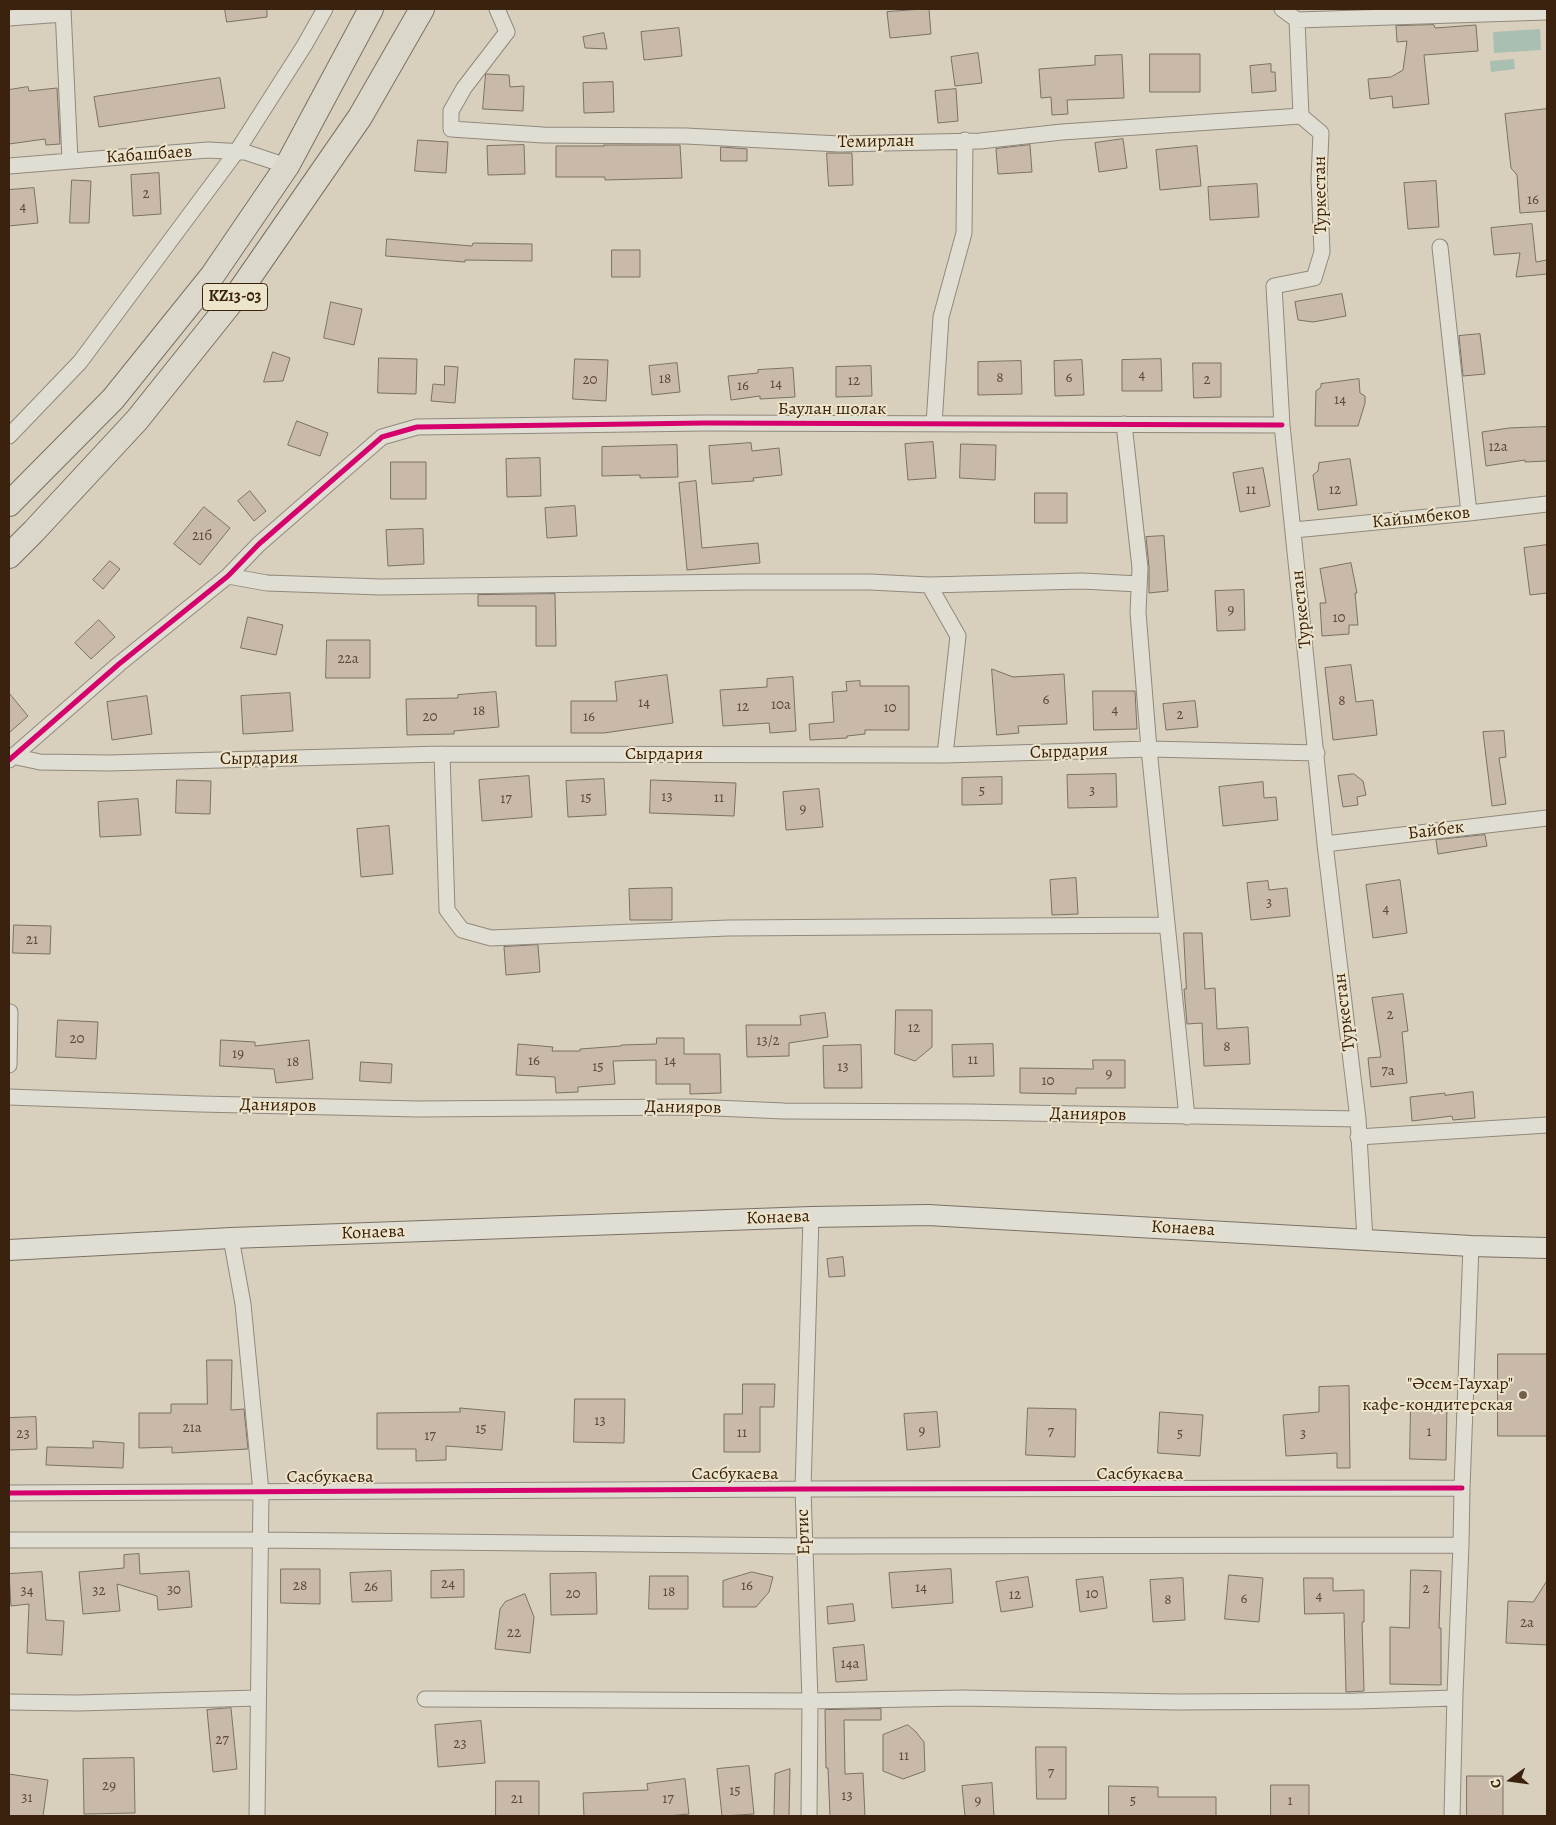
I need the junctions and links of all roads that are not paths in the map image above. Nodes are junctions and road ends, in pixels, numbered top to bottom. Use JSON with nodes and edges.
{"nodes":[{"id":1,"x":325,"y":9,"type":"edge"},
{"id":2,"x":371,"y":9,"type":"edge"},
{"id":3,"x":422,"y":9,"type":"edge"},
{"id":4,"x":497,"y":9,"type":"edge"},
{"id":5,"x":1282,"y":9,"type":"edge"},
{"id":6,"x":63,"y":11,"type":"edge"},
{"id":7,"x":1547,"y":12,"type":"edge"},
{"id":8,"x":9,"y":18,"type":"edge"},
{"id":9,"x":1297,"y":20,"type":"junction"},
{"id":10,"x":1301,"y":116,"type":"junction"},
{"id":11,"x":966,"y":140,"type":"junction"},
{"id":12,"x":237,"y":151,"type":"junction"},
{"id":13,"x":70,"y":160,"type":"junction"},
{"id":14,"x":9,"y":166,"type":"edge"},
{"id":15,"x":287,"y":166,"type":"junction"},
{"id":16,"x":1440,"y":247,"type":"dead end"},
{"id":17,"x":934,"y":424,"type":"junction"},
{"id":18,"x":1124,"y":424,"type":"junction"},
{"id":19,"x":1282,"y":424,"type":"junction"},
{"id":20,"x":9,"y":436,"type":"edge"},
{"id":21,"x":9,"y":504,"type":"edge"},
{"id":22,"x":1547,"y":504,"type":"edge"},
{"id":23,"x":1468,"y":514,"type":"junction"},
{"id":24,"x":1294,"y":530,"type":"junction"},
{"id":25,"x":9,"y":556,"type":"edge"},
{"id":26,"x":228,"y":576,"type":"junction"},
{"id":27,"x":1140,"y":584,"type":"junction"},
{"id":28,"x":929,"y":585,"type":"junction"},
{"id":29,"x":1149,"y":749,"type":"junction"},
{"id":30,"x":1317,"y":753,"type":"junction"},
{"id":31,"x":442,"y":754,"type":"junction"},
{"id":32,"x":945,"y":755,"type":"junction"},
{"id":33,"x":11,"y":758,"type":"edge"},
{"id":34,"x":1547,"y":818,"type":"edge"},
{"id":35,"x":1325,"y":844,"type":"junction"},
{"id":36,"x":1166,"y":925,"type":"junction"},
{"id":37,"x":10,"y":1012,"type":"dead end"},
{"id":38,"x":9,"y":1065,"type":"edge"},
{"id":39,"x":9,"y":1097,"type":"edge"},
{"id":40,"x":1187,"y":1117,"type":"junction"},
{"id":41,"x":1358,"y":1119,"type":"junction"},
{"id":42,"x":1547,"y":1125,"type":"edge"},
{"id":43,"x":1358,"y":1137,"type":"junction"},
{"id":44,"x":811,"y":1217,"type":"junction"},
{"id":45,"x":231,"y":1238,"type":"junction"},
{"id":46,"x":1365,"y":1240,"type":"junction"},
{"id":47,"x":1471,"y":1246,"type":"junction"},
{"id":48,"x":1547,"y":1248,"type":"edge"},
{"id":49,"x":9,"y":1250,"type":"edge"},
{"id":50,"x":1462,"y":1488,"type":"junction"},
{"id":51,"x":803,"y":1489,"type":"junction"},
{"id":52,"x":261,"y":1492,"type":"junction"},
{"id":53,"x":9,"y":1493,"type":"edge"},
{"id":54,"x":9,"y":1540,"type":"edge"},
{"id":55,"x":260,"y":1540,"type":"junction"},
{"id":56,"x":1461,"y":1545,"type":"junction"},
{"id":57,"x":805,"y":1546,"type":"junction"},
{"id":58,"x":258,"y":1698,"type":"junction"},
{"id":59,"x":1455,"y":1698,"type":"junction"},
{"id":60,"x":425,"y":1699,"type":"dead end"},
{"id":61,"x":810,"y":1701,"type":"junction"},
{"id":62,"x":9,"y":1702,"type":"edge"},
{"id":63,"x":257,"y":1816,"type":"edge"},
{"id":64,"x":809,"y":1816,"type":"edge"},
{"id":65,"x":1452,"y":1816,"type":"edge"}],
"edges":[{"from":1,"to":12,"type":"street"},
{"from":2,"to":15,"type":"highway","number":"KZ13-03"},
{"from":3,"to":25,"type":"highway","number":"KZ13-03"},
{"from":4,"to":11,"type":"street","name":"Темирлан"},
{"from":5,"to":9,"type":"street"},
{"from":6,"to":8,"type":"street"},
{"from":6,"to":13,"type":"street"},
{"from":7,"to":9,"type":"street"},
{"from":9,"to":10,"type":"street"},
{"from":10,"to":11,"type":"street","name":"Темирлан"},
{"from":10,"to":19,"type":"street","name":"Туркестан"},
{"from":11,"to":17,"type":"street"},
{"from":12,"to":13,"type":"street","name":"Кабашбаев"},
{"from":12,"to":15,"type":"street","name":"Кабашбаев"},
{"from":12,"to":20,"type":"street"},
{"from":13,"to":14,"type":"street","name":"Кабашбаев"},
{"from":15,"to":21,"type":"highway","number":"KZ13-03"},
{"from":16,"to":23,"type":"street"},
{"from":17,"to":18,"type":"street","name":"Баулан шолак"},
{"from":17,"to":26,"type":"street","name":"Баулан шолак"},
{"from":18,"to":19,"type":"street","name":"Баулан шолак"},
{"from":18,"to":27,"type":"street"},
{"from":19,"to":24,"type":"street","name":"Туркестан"},
{"from":22,"to":23,"type":"street","name":"Кайымбеков"},
{"from":23,"to":24,"type":"street","name":"Кайымбеков"},
{"from":24,"to":30,"type":"street","name":"Туркестан"},
{"from":26,"to":28,"type":"street"},
{"from":26,"to":33,"type":"street"},
{"from":27,"to":28,"type":"street"},
{"from":27,"to":29,"type":"street"},
{"from":28,"to":32,"type":"street"},
{"from":29,"to":30,"type":"street","name":"Сырдария"},
{"from":29,"to":32,"type":"street","name":"Сырдария"},
{"from":29,"to":36,"type":"street"},
{"from":30,"to":35,"type":"street","name":"Туркестан"},
{"from":31,"to":32,"type":"street","name":"Сырдария"},
{"from":31,"to":33,"type":"street","name":"Сырдария"},
{"from":31,"to":36,"type":"street"},
{"from":34,"to":35,"type":"street","name":"Байбек"},
{"from":35,"to":41,"type":"street","name":"Туркестан"},
{"from":36,"to":40,"type":"street"},
{"from":37,"to":38,"type":"street"},
{"from":39,"to":40,"type":"street","name":"Данияров"},
{"from":40,"to":41,"type":"street","name":"Данияров"},
{"from":41,"to":43,"type":"street","name":"Туркестан"},
{"from":42,"to":43,"type":"street"},
{"from":43,"to":46,"type":"street","name":"Туркестан"},
{"from":44,"to":45,"type":"main road","name":"Конаева"},
{"from":44,"to":46,"type":"main road","name":"Конаева"},
{"from":44,"to":51,"type":"street","name":"Ертис"},
{"from":45,"to":49,"type":"main road","name":"Конаева"},
{"from":45,"to":52,"type":"street"},
{"from":46,"to":47,"type":"main road","name":"Конаева"},
{"from":47,"to":48,"type":"main road","name":"Конаева"},
{"from":47,"to":50,"type":"street"},
{"from":50,"to":51,"type":"street","name":"Сасбукаева"},
{"from":50,"to":56,"type":"street"},
{"from":51,"to":52,"type":"street","name":"Сасбукаева"},
{"from":51,"to":57,"type":"street","name":"Ертис"},
{"from":52,"to":53,"type":"street","name":"Сасбукаева"},
{"from":52,"to":55,"type":"street"},
{"from":54,"to":55,"type":"street"},
{"from":55,"to":57,"type":"street"},
{"from":55,"to":58,"type":"street"},
{"from":56,"to":57,"type":"street"},
{"from":56,"to":59,"type":"street"},
{"from":57,"to":61,"type":"street","name":"Ертис"},
{"from":58,"to":62,"type":"street"},
{"from":58,"to":63,"type":"street"},
{"from":59,"to":61,"type":"street"},
{"from":59,"to":65,"type":"street"},
{"from":60,"to":61,"type":"street"},
{"from":61,"to":64,"type":"street","name":"Ертис"}]}
